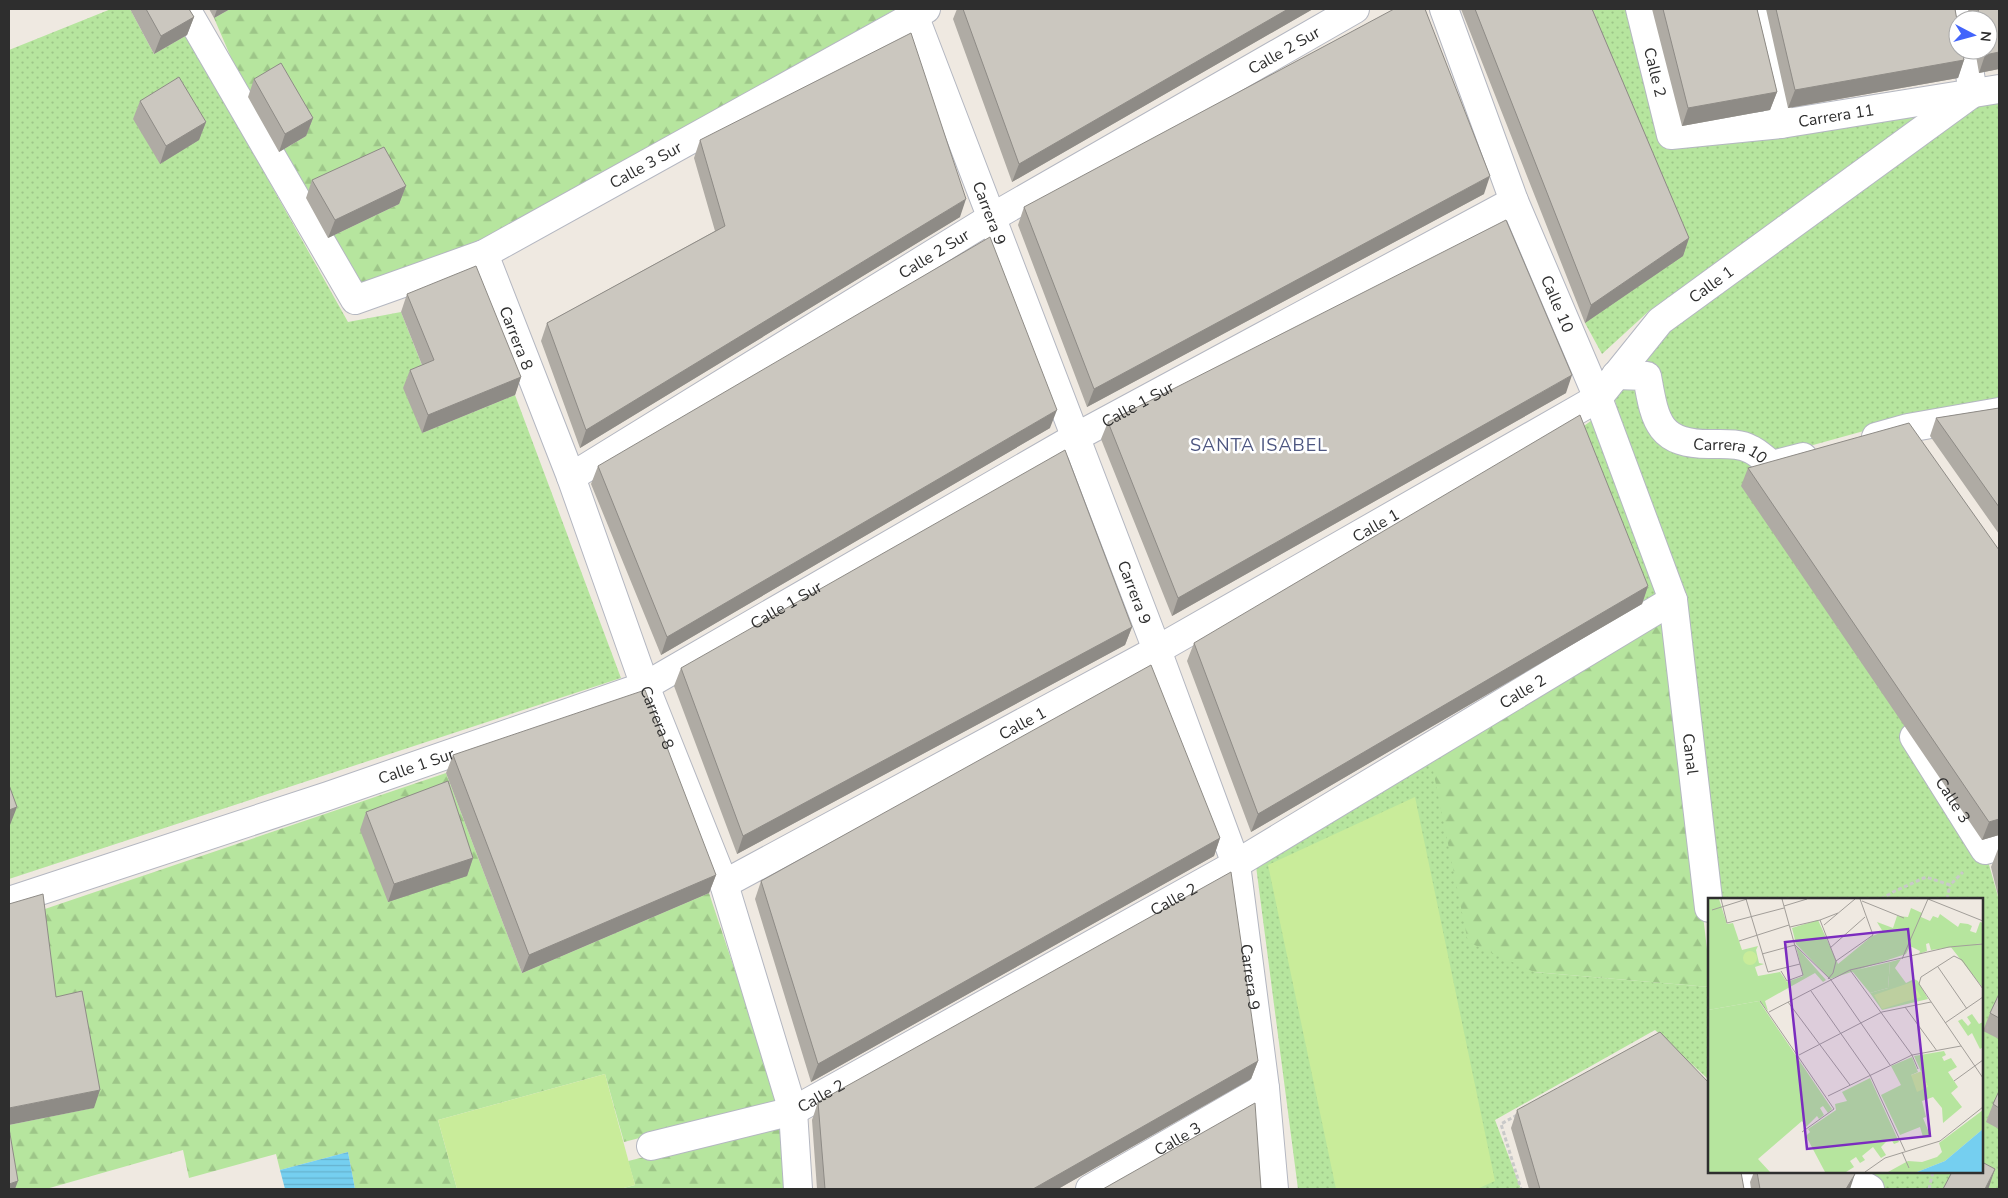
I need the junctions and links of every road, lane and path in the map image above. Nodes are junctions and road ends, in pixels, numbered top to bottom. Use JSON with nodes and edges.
{"nodes":[{"id":1,"x":186,"y":9,"type":"edge"},
{"id":2,"x":1355,"y":9,"type":"edge"},
{"id":3,"x":1444,"y":9,"type":"edge"},
{"id":4,"x":1640,"y":9,"type":"edge"},
{"id":5,"x":1753,"y":9,"type":"edge"},
{"id":6,"x":920,"y":12,"type":"edge"},
{"id":7,"x":1971,"y":60,"type":"edge"},
{"id":8,"x":1986,"y":91,"type":"edge"},
{"id":9,"x":1781,"y":124,"type":"junction"},
{"id":10,"x":1671,"y":135,"type":"joint"},
{"id":11,"x":1514,"y":201,"type":"junction"},
{"id":12,"x":991,"y":218,"type":"junction"},
{"id":13,"x":484,"y":254,"type":"junction"},
{"id":14,"x":1616,"y":375,"type":"junction"},
{"id":15,"x":1598,"y":398,"type":"junction"},
{"id":16,"x":1999,"y":412,"type":"edge"},
{"id":17,"x":1908,"y":428,"type":"junction"},
{"id":18,"x":1076,"y":437,"type":"junction"},
{"id":19,"x":1854,"y":443,"type":"edge"},
{"id":20,"x":1826,"y":450,"type":"edge"},
{"id":21,"x":1926,"y":452,"type":"edge"},
{"id":22,"x":571,"y":477,"type":"junction"},
{"id":23,"x":1673,"y":600,"type":"junction"},
{"id":24,"x":1157,"y":650,"type":"junction"},
{"id":25,"x":644,"y":686,"type":"junction"},
{"id":26,"x":1901,"y":716,"type":"dead end"},
{"id":27,"x":1992,"y":848,"type":"edge"},
{"id":28,"x":1236,"y":864,"type":"junction"},
{"id":29,"x":724,"y":884,"type":"junction"},
{"id":30,"x":1950,"y":885,"type":"junction"},
{"id":31,"x":1883,"y":898,"type":"edge"},
{"id":32,"x":1947,"y":898,"type":"edge"},
{"id":33,"x":1708,"y":899,"type":"edge"},
{"id":34,"x":9,"y":901,"type":"edge"},
{"id":35,"x":1265,"y":1088,"type":"junction"},
{"id":36,"x":793,"y":1111,"type":"junction"},
{"id":37,"x":1518,"y":1115,"type":"edge"},
{"id":38,"x":651,"y":1146,"type":"dead end"},
{"id":39,"x":1742,"y":1173,"type":"edge"},
{"id":40,"x":1843,"y":1173,"type":"edge"},
{"id":41,"x":1933,"y":1173,"type":"edge"},
{"id":42,"x":798,"y":1189,"type":"edge"},
{"id":43,"x":1090,"y":1189,"type":"edge"},
{"id":44,"x":1274,"y":1189,"type":"edge"},
{"id":45,"x":1521,"y":1189,"type":"edge"},
{"id":46,"x":1745,"y":1189,"type":"edge"},
{"id":47,"x":1870,"y":1189,"type":"edge"},
{"id":48,"x":1928,"y":1189,"type":"edge"}],
"edges":[{"from":1,"to":13,"type":"street","name":"Calle 3 Sur"},
{"from":2,"to":12,"type":"street","name":"Calle 2 Sur"},
{"from":3,"to":11,"type":"street","name":"Calle 10"},
{"from":4,"to":10,"type":"street","name":"Calle 2"},
{"from":5,"to":9,"type":"street"},
{"from":6,"to":12,"type":"street","name":"Carrera 9"},
{"from":6,"to":13,"type":"street","name":"Calle 3 Sur"},
{"from":7,"to":8,"type":"street"},
{"from":8,"to":9,"type":"street","name":"Carrera 11"},
{"from":8,"to":14,"type":"street","name":"Calle 1"},
{"from":9,"to":10,"type":"street","name":"Carrera 11"},
{"from":11,"to":15,"type":"street","name":"Calle 10"},
{"from":11,"to":18,"type":"street","name":"Calle 1 Sur"},
{"from":12,"to":18,"type":"street","name":"Carrera 9"},
{"from":12,"to":22,"type":"street","name":"Calle 2 Sur"},
{"from":13,"to":22,"type":"street","name":"Carrera 8"},
{"from":14,"to":15,"type":"street","name":"Calle 1"},
{"from":14,"to":20,"type":"street","name":"Carrera 10"},
{"from":15,"to":23,"type":"street","name":"Calle 10"},
{"from":15,"to":24,"type":"street","name":"Calle 1"},
{"from":16,"to":17,"type":"street"},
{"from":17,"to":19,"type":"street"},
{"from":17,"to":21,"type":"street"},
{"from":18,"to":24,"type":"street","name":"Carrera 9"},
{"from":18,"to":25,"type":"street","name":"Calle 1 Sur"},
{"from":22,"to":25,"type":"street","name":"Carrera 8"},
{"from":23,"to":28,"type":"street","name":"Calle 2"},
{"from":23,"to":33,"type":"street","name":"Canal"},
{"from":24,"to":28,"type":"street","name":"Carrera 9"},
{"from":24,"to":29,"type":"street","name":"Calle 1"},
{"from":25,"to":29,"type":"street","name":"Carrera 8"},
{"from":25,"to":34,"type":"street","name":"Calle 1 Sur"},
{"from":26,"to":27,"type":"street","name":"Calle 3"},
{"from":27,"to":30,"type":"path"},
{"from":28,"to":35,"type":"street","name":"Carrera 9"},
{"from":28,"to":36,"type":"street","name":"Calle 2"},
{"from":29,"to":36,"type":"street","name":"Carrera 8"},
{"from":30,"to":31,"type":"path"},
{"from":30,"to":32,"type":"path"},
{"from":35,"to":43,"type":"street","name":"Calle 3"},
{"from":35,"to":44,"type":"street","name":"Carrera 9"},
{"from":36,"to":38,"type":"street","name":"Calle 2"},
{"from":36,"to":42,"type":"street","name":"Carrera 8"},
{"from":37,"to":45,"type":"path"},
{"from":39,"to":46,"type":"street"},
{"from":40,"to":47,"type":"street"},
{"from":41,"to":48,"type":"path"}]}
